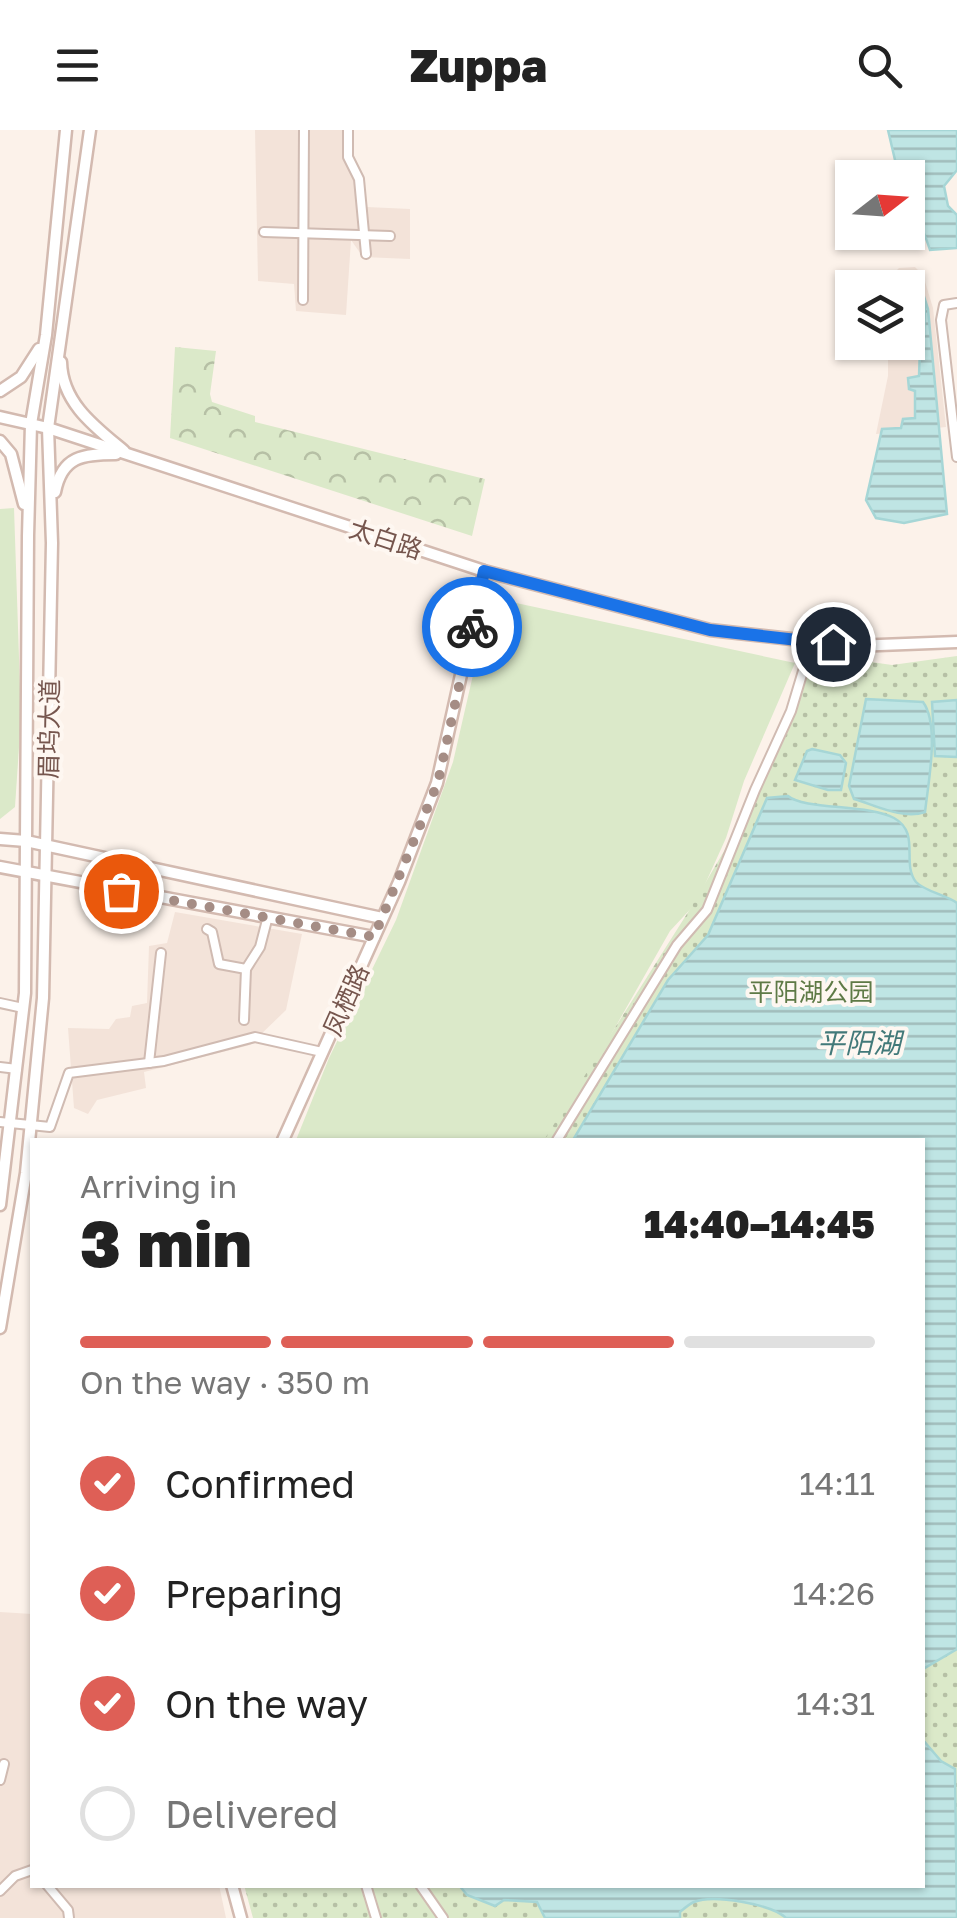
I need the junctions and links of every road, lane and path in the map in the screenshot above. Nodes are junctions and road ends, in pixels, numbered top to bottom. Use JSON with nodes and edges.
{"nodes":[{"id":1,"x":66,"y":130,"type":"edge"},
{"id":2,"x":90,"y":130,"type":"edge"},
{"id":3,"x":304,"y":130,"type":"edge"},
{"id":4,"x":348,"y":130,"type":"edge"},
{"id":5,"x":264,"y":232,"type":"dead end"},
{"id":6,"x":305,"y":232,"type":"junction"},
{"id":7,"x":364,"y":235,"type":"junction"},
{"id":8,"x":390,"y":236,"type":"dead end"},
{"id":9,"x":366,"y":254,"type":"dead end"},
{"id":10,"x":303,"y":300,"type":"dead end"},
{"id":11,"x":957,"y":303,"type":"edge"},
{"id":12,"x":46,"y":334,"type":"junction"},
{"id":13,"x":60,"y":340,"type":"junction"},
{"id":14,"x":0,"y":391,"type":"edge"},
{"id":15,"x":0,"y":417,"type":"edge"},
{"id":16,"x":31,"y":424,"type":"junction"},
{"id":17,"x":48,"y":428,"type":"junction"},
{"id":18,"x":0,"y":441,"type":"edge"},
{"id":19,"x":129,"y":454,"type":"junction"},
{"id":20,"x":957,"y":457,"type":"edge"},
{"id":21,"x":51,"y":513,"type":"junction"},
{"id":22,"x":28,"y":524,"type":"junction"},
{"id":23,"x":484,"y":571,"type":"junction"},
{"id":24,"x":812,"y":642,"type":"junction"},
{"id":25,"x":957,"y":642,"type":"edge"},
{"id":26,"x":0,"y":839,"type":"edge"},
{"id":27,"x":26,"y":842,"type":"junction"},
{"id":28,"x":47,"y":848,"type":"junction"},
{"id":29,"x":0,"y":867,"type":"edge"},
{"id":30,"x":26,"y":870,"type":"junction"},
{"id":31,"x":48,"y":876,"type":"junction"},
{"id":32,"x":382,"y":918,"type":"junction"},
{"id":33,"x":267,"y":920,"type":"junction"},
{"id":34,"x":207,"y":929,"type":"dead end"},
{"id":35,"x":374,"y":937,"type":"junction"},
{"id":36,"x":161,"y":953,"type":"dead end"},
{"id":37,"x":246,"y":969,"type":"junction"},
{"id":38,"x":0,"y":1003,"type":"edge"},
{"id":39,"x":24,"y":1008,"type":"junction"},
{"id":40,"x":244,"y":1020,"type":"dead end"},
{"id":41,"x":322,"y":1052,"type":"junction"},
{"id":42,"x":149,"y":1064,"type":"junction"},
{"id":43,"x":0,"y":1067,"type":"edge"},
{"id":44,"x":17,"y":1070,"type":"junction"},
{"id":45,"x":6,"y":1121,"type":"edge"},
{"id":46,"x":31,"y":1126,"type":"junction"},
{"id":47,"x":30,"y":1138,"type":"edge"},
{"id":48,"x":285,"y":1138,"type":"edge"},
{"id":49,"x":558,"y":1138,"type":"edge"},
{"id":50,"x":29,"y":1174,"type":"edge"},
{"id":51,"x":0,"y":1205,"type":"edge"},
{"id":52,"x":0,"y":1328,"type":"edge"},
{"id":53,"x":4,"y":1764,"type":"dead end"},
{"id":54,"x":0,"y":1780,"type":"edge"},
{"id":55,"x":30,"y":1871,"type":"edge"},
{"id":56,"x":50,"y":1888,"type":"edge"},
{"id":57,"x":233,"y":1888,"type":"edge"},
{"id":58,"x":367,"y":1888,"type":"edge"},
{"id":59,"x":422,"y":1888,"type":"edge"},
{"id":60,"x":0,"y":1891,"type":"edge"},
{"id":61,"x":69,"y":1918,"type":"edge"},
{"id":62,"x":241,"y":1918,"type":"edge"},
{"id":63,"x":376,"y":1918,"type":"edge"},
{"id":64,"x":443,"y":1918,"type":"edge"}],
"edges":[{"from":1,"to":12,"type":"main road","name":"眉坞大道"},
{"from":2,"to":13,"type":"main road","name":"眉坞大道"},
{"from":3,"to":6,"type":"street"},
{"from":4,"to":7,"type":"street"},
{"from":5,"to":6,"type":"street"},
{"from":6,"to":7,"type":"street"},
{"from":6,"to":10,"type":"street"},
{"from":7,"to":8,"type":"street"},
{"from":7,"to":9,"type":"street"},
{"from":11,"to":20,"type":"street"},
{"from":12,"to":14,"type":"main road"},
{"from":12,"to":16,"type":"main road","name":"眉坞大道"},
{"from":13,"to":17,"type":"main road","name":"眉坞大道"},
{"from":13,"to":19,"type":"main road"},
{"from":15,"to":16,"type":"main road","name":"太白路"},
{"from":16,"to":17,"type":"main road","name":"太白路"},
{"from":16,"to":22,"type":"main road","name":"眉坞大道"},
{"from":17,"to":19,"type":"main road","name":"太白路"},
{"from":17,"to":21,"type":"main road","name":"眉坞大道"},
{"from":18,"to":22,"type":"main road"},
{"from":19,"to":21,"type":"main road"},
{"from":19,"to":23,"type":"main road","name":"太白路"},
{"from":21,"to":28,"type":"main road","name":"眉坞大道"},
{"from":22,"to":27,"type":"main road","name":"眉坞大道"},
{"from":23,"to":24,"type":"main road","name":"太白路"},
{"from":23,"to":32,"type":"main road","name":"凤栖路"},
{"from":24,"to":25,"type":"main road","name":"太白路"},
{"from":24,"to":49,"type":"street"},
{"from":26,"to":27,"type":"main road"},
{"from":27,"to":28,"type":"main road"},
{"from":27,"to":30,"type":"main road","name":"眉坞大道"},
{"from":28,"to":31,"type":"main road","name":"眉坞大道"},
{"from":28,"to":32,"type":"main road"},
{"from":29,"to":30,"type":"main road"},
{"from":30,"to":31,"type":"main road"},
{"from":30,"to":39,"type":"main road","name":"眉坞大道"},
{"from":31,"to":33,"type":"main road"},
{"from":31,"to":46,"type":"main road","name":"眉坞大道"},
{"from":32,"to":35,"type":"main road","name":"凤栖路"},
{"from":33,"to":35,"type":"main road"},
{"from":33,"to":37,"type":"street"},
{"from":34,"to":37,"type":"street"},
{"from":35,"to":41,"type":"main road","name":"凤栖路"},
{"from":36,"to":42,"type":"street"},
{"from":37,"to":40,"type":"street"},
{"from":38,"to":39,"type":"street"},
{"from":39,"to":44,"type":"main road","name":"眉坞大道"},
{"from":41,"to":42,"type":"street"},
{"from":41,"to":48,"type":"main road","name":"凤栖路"},
{"from":42,"to":46,"type":"street"},
{"from":43,"to":44,"type":"street"},
{"from":44,"to":45,"type":"main road","name":"眉坞大道"},
{"from":45,"to":46,"type":"street"},
{"from":45,"to":51,"type":"main road","name":"眉坞大道"},
{"from":46,"to":47,"type":"main road","name":"眉坞大道"},
{"from":50,"to":52,"type":"main road","name":"眉坞大道"},
{"from":53,"to":54,"type":"street"},
{"from":55,"to":60,"type":"street"},
{"from":56,"to":61,"type":"street"},
{"from":57,"to":62,"type":"main road"},
{"from":58,"to":63,"type":"street"},
{"from":59,"to":64,"type":"street"}]}
